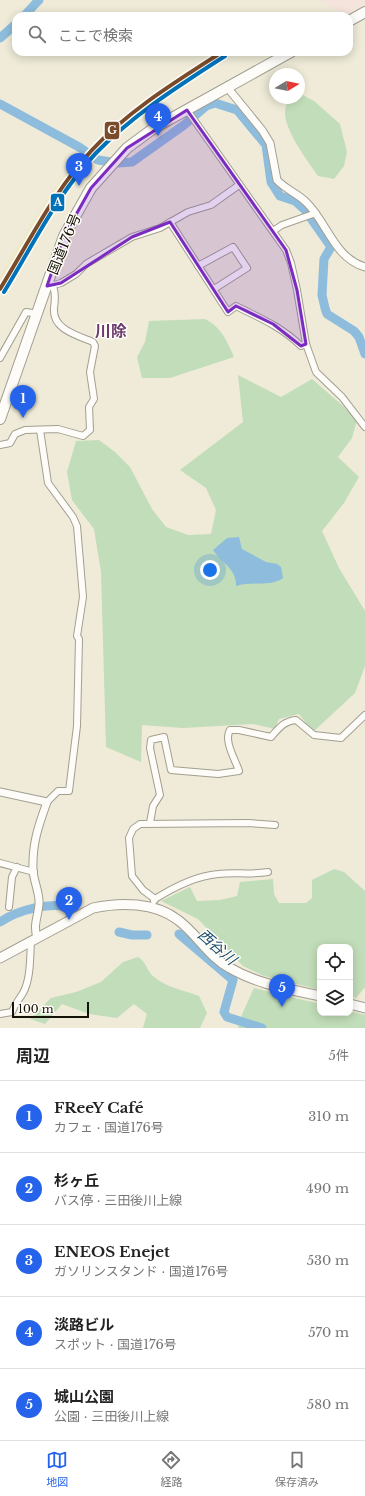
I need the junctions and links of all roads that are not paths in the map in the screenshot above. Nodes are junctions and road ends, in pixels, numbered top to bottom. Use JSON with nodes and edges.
{"nodes":[{"id":1,"x":365,"y":12,"type":"edge"},
{"id":2,"x":353,"y":19,"type":"edge"},
{"id":3,"x":284,"y":56,"type":"edge"},
{"id":4,"x":227,"y":88,"type":"junction"},
{"id":5,"x":190,"y":115,"type":"junction"},
{"id":6,"x":239,"y":186,"type":"junction"},
{"id":7,"x":311,"y":214,"type":"junction"},
{"id":8,"x":170,"y":222,"type":"junction"},
{"id":9,"x":273,"y":231,"type":"junction"},
{"id":10,"x":198,"y":266,"type":"junction"},
{"id":11,"x":365,"y":266,"type":"edge"},
{"id":12,"x":50,"y":286,"type":"junction"},
{"id":13,"x":214,"y":289,"type":"junction"},
{"id":14,"x":38,"y":314,"type":"junction"},
{"id":15,"x":306,"y":344,"type":"junction"},
{"id":16,"x":0,"y":358,"type":"edge"},
{"id":17,"x":0,"y":419,"type":"edge"},
{"id":18,"x":365,"y":427,"type":"edge"},
{"id":19,"x":40,"y":430,"type":"junction"},
{"id":20,"x":0,"y":445,"type":"edge"},
{"id":21,"x":365,"y":715,"type":"edge"},
{"id":22,"x":0,"y":792,"type":"edge"},
{"id":23,"x":47,"y":802,"type":"junction"},
{"id":24,"x":150,"y":823,"type":"junction"},
{"id":25,"x":275,"y":825,"type":"dead end"},
{"id":26,"x":0,"y":863,"type":"edge"},
{"id":27,"x":17,"y":867,"type":"junction"},
{"id":28,"x":34,"y":872,"type":"junction"},
{"id":29,"x":268,"y":872,"type":"dead end"},
{"id":30,"x":155,"y":898,"type":"junction"},
{"id":31,"x":9,"y":907,"type":"dead end"},
{"id":32,"x":153,"y":908,"type":"junction"},
{"id":33,"x":34,"y":939,"type":"junction"},
{"id":34,"x":0,"y":958,"type":"edge"},
{"id":35,"x":317,"y":995,"type":"edge"},
{"id":36,"x":353,"y":1005,"type":"edge"},
{"id":37,"x":365,"y":1008,"type":"edge"},
{"id":38,"x":0,"y":1014,"type":"edge"}],
"edges":[{"from":1,"to":2,"type":"highway"},
{"from":3,"to":4,"type":"highway","name":"国道176号"},
{"from":4,"to":5,"type":"highway","name":"国道176号"},
{"from":4,"to":7,"type":"street"},
{"from":5,"to":6,"type":"street"},
{"from":5,"to":12,"type":"highway","name":"国道176号"},
{"from":6,"to":8,"type":"street"},
{"from":6,"to":9,"type":"street"},
{"from":7,"to":9,"type":"street"},
{"from":7,"to":11,"type":"street"},
{"from":8,"to":10,"type":"street"},
{"from":8,"to":12,"type":"street"},
{"from":9,"to":15,"type":"street"},
{"from":10,"to":13,"type":"street"},
{"from":10,"to":13,"type":"street"},
{"from":12,"to":14,"type":"highway","name":"国道176号"},
{"from":12,"to":19,"type":"street"},
{"from":13,"to":15,"type":"street"},
{"from":14,"to":16,"type":"street"},
{"from":14,"to":17,"type":"highway","name":"国道176号"},
{"from":15,"to":18,"type":"street"},
{"from":19,"to":20,"type":"street"},
{"from":19,"to":23,"type":"street"},
{"from":21,"to":24,"type":"street"},
{"from":22,"to":23,"type":"street"},
{"from":23,"to":28,"type":"street"},
{"from":24,"to":25,"type":"street"},
{"from":24,"to":30,"type":"street"},
{"from":26,"to":27,"type":"street"},
{"from":27,"to":28,"type":"street"},
{"from":27,"to":31,"type":"street"},
{"from":28,"to":33,"type":"street"},
{"from":29,"to":30,"type":"street"},
{"from":30,"to":32,"type":"street"},
{"from":32,"to":33,"type":"main road"},
{"from":32,"to":35,"type":"main road"},
{"from":33,"to":34,"type":"main road"},
{"from":33,"to":38,"type":"street"},
{"from":36,"to":37,"type":"main road"}]}
